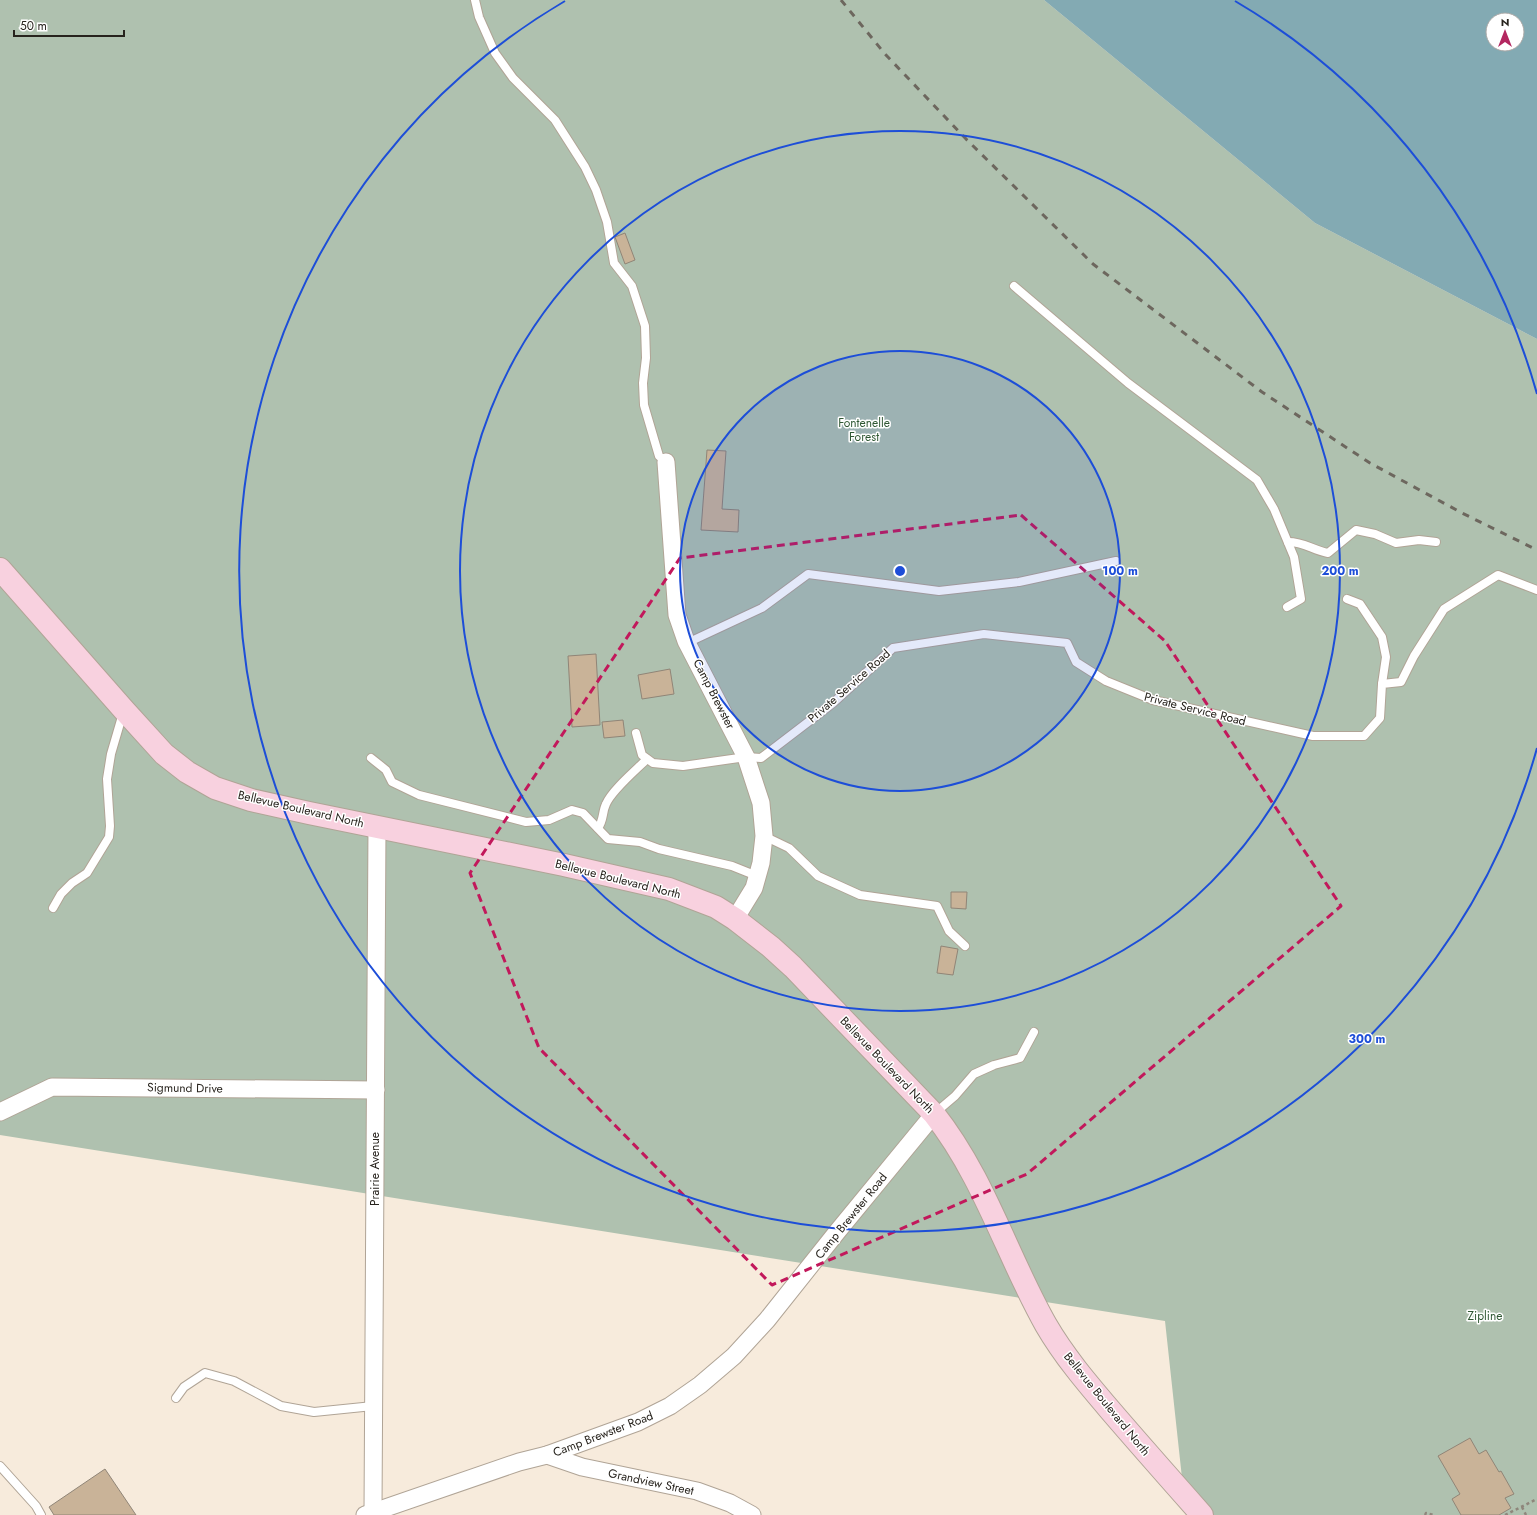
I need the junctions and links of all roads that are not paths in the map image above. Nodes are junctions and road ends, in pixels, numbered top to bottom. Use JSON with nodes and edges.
{"nodes":[{"id":1,"x":475,"y":0,"type":"edge"},
{"id":2,"x":1014,"y":286,"type":"dead end"},
{"id":3,"x":666,"y":462,"type":"joint"},
{"id":4,"x":1288,"y":542,"type":"junction"},
{"id":5,"x":1436,"y":542,"type":"dead end"},
{"id":6,"x":1116,"y":561,"type":"dead end"},
{"id":7,"x":0,"y":569,"type":"edge"},
{"id":8,"x":1537,"y":590,"type":"edge"},
{"id":9,"x":1347,"y":599,"type":"dead end"},
{"id":10,"x":1287,"y":607,"type":"dead end"},
{"id":11,"x":687,"y":643,"type":"junction"},
{"id":12,"x":1382,"y":684,"type":"junction"},
{"id":13,"x":124,"y":710,"type":"junction"},
{"id":14,"x":636,"y":734,"type":"dead end"},
{"id":15,"x":371,"y":758,"type":"dead end"},
{"id":16,"x":746,"y":758,"type":"junction"},
{"id":17,"x":647,"y":759,"type":"junction"},
{"id":18,"x":377,"y":826,"type":"junction"},
{"id":19,"x":598,"y":828,"type":"junction"},
{"id":20,"x":764,"y":836,"type":"junction"},
{"id":21,"x":757,"y":876,"type":"junction"},
{"id":22,"x":53,"y":908,"type":"dead end"},
{"id":23,"x":735,"y":919,"type":"junction"},
{"id":24,"x":965,"y":946,"type":"dead end"},
{"id":25,"x":1034,"y":1032,"type":"dead end"},
{"id":26,"x":376,"y":1090,"type":"junction"},
{"id":27,"x":0,"y":1112,"type":"edge"},
{"id":28,"x":934,"y":1114,"type":"junction"},
{"id":29,"x":176,"y":1398,"type":"dead end"},
{"id":30,"x":373,"y":1406,"type":"junction"},
{"id":31,"x":547,"y":1456,"type":"junction"},
{"id":32,"x":0,"y":1466,"type":"edge"},
{"id":33,"x":369,"y":1513,"type":"edge"},
{"id":34,"x":41,"y":1515,"type":"edge"},
{"id":35,"x":752,"y":1515,"type":"edge"},
{"id":36,"x":1202,"y":1515,"type":"edge"}],
"edges":[{"from":1,"to":3,"type":"lane"},
{"from":2,"to":4,"type":"lane"},
{"from":3,"to":11,"type":"street","name":"Camp Brewster"},
{"from":4,"to":5,"type":"lane"},
{"from":4,"to":10,"type":"lane"},
{"from":6,"to":11,"type":"lane"},
{"from":7,"to":13,"type":"main road","name":"Bellevue Boulevard North"},
{"from":8,"to":12,"type":"lane"},
{"from":9,"to":12,"type":"lane"},
{"from":11,"to":16,"type":"street","name":"Camp Brewster"},
{"from":12,"to":16,"type":"lane","name":"Private Service Road"},
{"from":13,"to":18,"type":"main road","name":"Bellevue Boulevard North"},
{"from":13,"to":22,"type":"lane"},
{"from":14,"to":17,"type":"lane"},
{"from":15,"to":19,"type":"lane"},
{"from":16,"to":17,"type":"lane"},
{"from":16,"to":20,"type":"street","name":"Camp Brewster"},
{"from":17,"to":19,"type":"lane"},
{"from":18,"to":23,"type":"main road","name":"Bellevue Boulevard North"},
{"from":18,"to":26,"type":"street","name":"Prairie Avenue"},
{"from":19,"to":21,"type":"lane"},
{"from":20,"to":21,"type":"street","name":"Camp Brewster"},
{"from":20,"to":24,"type":"lane"},
{"from":21,"to":23,"type":"street","name":"Camp Brewster"},
{"from":23,"to":28,"type":"main road","name":"Bellevue Boulevard North"},
{"from":25,"to":28,"type":"lane"},
{"from":26,"to":27,"type":"street","name":"Sigmund Drive"},
{"from":26,"to":30,"type":"street","name":"Prairie Avenue"},
{"from":28,"to":31,"type":"street","name":"Camp Brewster Road"},
{"from":28,"to":36,"type":"main road","name":"Bellevue Boulevard North"},
{"from":29,"to":30,"type":"lane"},
{"from":30,"to":33,"type":"street","name":"Prairie Avenue"},
{"from":31,"to":33,"type":"street","name":"Camp Brewster Road"},
{"from":31,"to":35,"type":"street","name":"Grandview Street"},
{"from":32,"to":34,"type":"lane"}]}
